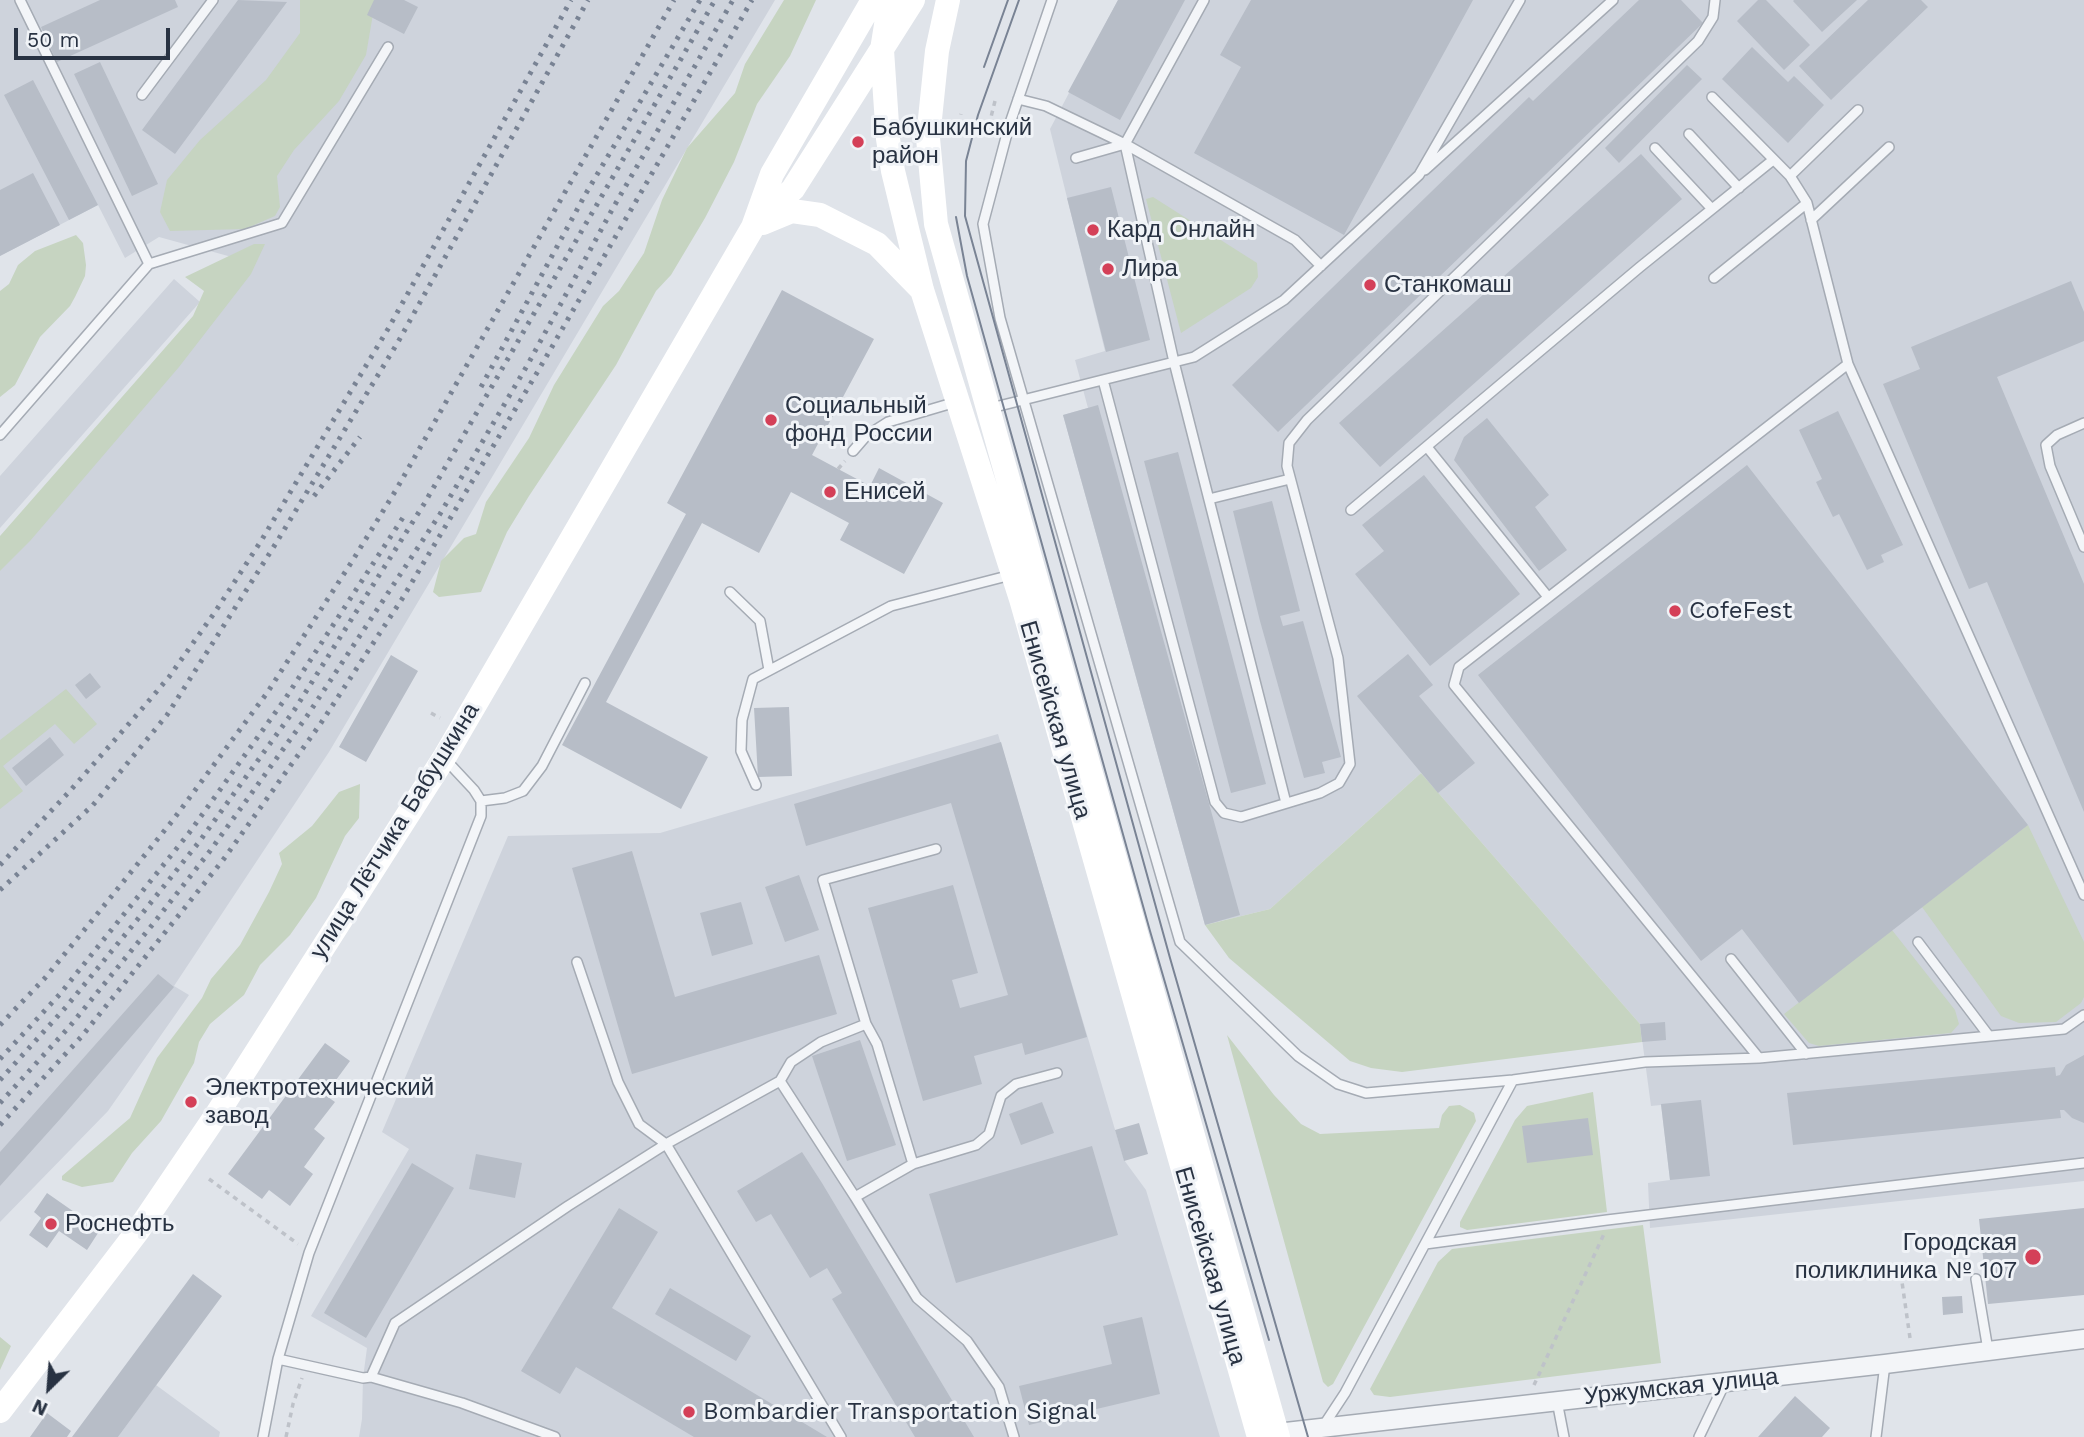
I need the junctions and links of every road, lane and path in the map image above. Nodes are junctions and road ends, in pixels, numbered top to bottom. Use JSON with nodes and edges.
{"nodes":[{"id":1,"x":20,"y":0,"type":"edge"},
{"id":2,"x":212,"y":0,"type":"edge"},
{"id":3,"x":873,"y":0,"type":"edge"},
{"id":4,"x":890,"y":0,"type":"edge"},
{"id":5,"x":912,"y":0,"type":"edge"},
{"id":6,"x":948,"y":0,"type":"edge"},
{"id":7,"x":1052,"y":0,"type":"edge"},
{"id":8,"x":1204,"y":0,"type":"edge"},
{"id":9,"x":1520,"y":0,"type":"edge"},
{"id":10,"x":1613,"y":0,"type":"edge"},
{"id":11,"x":1715,"y":0,"type":"edge"},
{"id":12,"x":388,"y":47,"type":"dead end"},
{"id":13,"x":882,"y":50,"type":"junction"},
{"id":14,"x":142,"y":95,"type":"dead end"},
{"id":15,"x":1712,"y":97,"type":"dead end"},
{"id":16,"x":1018,"y":99,"type":"junction"},
{"id":17,"x":1857,"y":110,"type":"dead end"},
{"id":18,"x":961,"y":114,"type":"dead end"},
{"id":19,"x":956,"y":134,"type":"dead end"},
{"id":20,"x":1689,"y":134,"type":"dead end"},
{"id":21,"x":1125,"y":144,"type":"junction"},
{"id":22,"x":1889,"y":147,"type":"dead end"},
{"id":23,"x":1656,"y":148,"type":"dead end"},
{"id":24,"x":1076,"y":158,"type":"dead end"},
{"id":25,"x":1773,"y":160,"type":"junction"},
{"id":26,"x":1419,"y":175,"type":"junction"},
{"id":27,"x":1790,"y":176,"type":"junction"},
{"id":28,"x":1739,"y":187,"type":"junction"},
{"id":29,"x":1807,"y":203,"type":"junction"},
{"id":30,"x":1712,"y":209,"type":"junction"},
{"id":31,"x":1811,"y":220,"type":"junction"},
{"id":32,"x":753,"y":227,"type":"junction"},
{"id":33,"x":149,"y":264,"type":"junction"},
{"id":34,"x":1321,"y":266,"type":"junction"},
{"id":35,"x":1714,"y":278,"type":"dead end"},
{"id":36,"x":922,"y":290,"type":"junction"},
{"id":37,"x":1174,"y":362,"type":"junction"},
{"id":38,"x":1848,"y":364,"type":"junction"},
{"id":39,"x":1103,"y":380,"type":"junction"},
{"id":40,"x":1024,"y":399,"type":"junction"},
{"id":41,"x":958,"y":401,"type":"junction"},
{"id":42,"x":988,"y":408,"type":"junction"},
{"id":43,"x":2084,"y":423,"type":"edge"},
{"id":44,"x":0,"y":435,"type":"edge"},
{"id":45,"x":1427,"y":447,"type":"junction"},
{"id":46,"x":853,"y":451,"type":"dead end"},
{"id":47,"x":1290,"y":479,"type":"junction"},
{"id":48,"x":1209,"y":499,"type":"junction"},
{"id":49,"x":1351,"y":510,"type":"dead end"},
{"id":50,"x":2084,"y":547,"type":"edge"},
{"id":51,"x":1013,"y":574,"type":"junction"},
{"id":52,"x":730,"y":592,"type":"dead end"},
{"id":53,"x":1548,"y":597,"type":"junction"},
{"id":54,"x":769,"y":670,"type":"junction"},
{"id":55,"x":585,"y":682,"type":"dead end"},
{"id":56,"x":444,"y":758,"type":"junction"},
{"id":57,"x":756,"y":785,"type":"dead end"},
{"id":58,"x":481,"y":801,"type":"junction"},
{"id":59,"x":1286,"y":803,"type":"junction"},
{"id":60,"x":936,"y":849,"type":"dead end"},
{"id":61,"x":2084,"y":895,"type":"edge"},
{"id":62,"x":1918,"y":942,"type":"dead end"},
{"id":63,"x":1731,"y":959,"type":"dead end"},
{"id":64,"x":577,"y":962,"type":"dead end"},
{"id":65,"x":2084,"y":1015,"type":"edge"},
{"id":66,"x":866,"y":1024,"type":"junction"},
{"id":67,"x":1989,"y":1036,"type":"junction"},
{"id":68,"x":1806,"y":1054,"type":"junction"},
{"id":69,"x":1759,"y":1058,"type":"junction"},
{"id":70,"x":1057,"y":1073,"type":"dead end"},
{"id":71,"x":1513,"y":1080,"type":"junction"},
{"id":72,"x":780,"y":1081,"type":"junction"},
{"id":73,"x":666,"y":1144,"type":"junction"},
{"id":74,"x":2084,"y":1163,"type":"edge"},
{"id":75,"x":913,"y":1164,"type":"junction"},
{"id":76,"x":209,"y":1179,"type":"dead end"},
{"id":77,"x":855,"y":1197,"type":"junction"},
{"id":78,"x":1606,"y":1230,"type":"dead end"},
{"id":79,"x":1425,"y":1244,"type":"junction"},
{"id":80,"x":309,"y":1253,"type":"junction"},
{"id":81,"x":1915,"y":1266,"type":"dead end"},
{"id":82,"x":1976,"y":1279,"type":"dead end"},
{"id":83,"x":1910,"y":1338,"type":"dead end"},
{"id":84,"x":2084,"y":1339,"type":"edge"},
{"id":85,"x":1988,"y":1350,"type":"junction"},
{"id":86,"x":278,"y":1359,"type":"junction"},
{"id":87,"x":306,"y":1364,"type":"junction"},
{"id":88,"x":1885,"y":1364,"type":"junction"},
{"id":89,"x":371,"y":1377,"type":"junction"},
{"id":90,"x":1534,"y":1385,"type":"dead end"},
{"id":91,"x":1722,"y":1389,"type":"dead end"},
{"id":92,"x":1558,"y":1401,"type":"junction"},
{"id":93,"x":0,"y":1411,"type":"edge"},
{"id":94,"x":1322,"y":1427,"type":"junction"},
{"id":95,"x":1271,"y":1436,"type":"edge"},
{"id":96,"x":263,"y":1437,"type":"edge"},
{"id":97,"x":286,"y":1437,"type":"edge"},
{"id":98,"x":555,"y":1437,"type":"edge"},
{"id":99,"x":841,"y":1437,"type":"edge"},
{"id":100,"x":1014,"y":1437,"type":"edge"},
{"id":101,"x":1564,"y":1437,"type":"edge"},
{"id":102,"x":1699,"y":1437,"type":"edge"},
{"id":103,"x":1876,"y":1437,"type":"edge"}],
"edges":[{"from":1,"to":33,"type":"lane"},
{"from":2,"to":14,"type":"lane"},
{"from":3,"to":32,"type":"main road","name":"улица Лётчика Бабушкина"},
{"from":4,"to":13,"type":"main road","name":"Енисейская улица"},
{"from":5,"to":13,"type":"main road","name":"улица Лётчика Бабушкина"},
{"from":6,"to":42,"type":"main road","name":"Енисейская улица"},
{"from":7,"to":16,"type":"lane"},
{"from":8,"to":21,"type":"lane"},
{"from":9,"to":26,"type":"lane"},
{"from":10,"to":26,"type":"lane"},
{"from":11,"to":47,"type":"lane"},
{"from":12,"to":33,"type":"lane"},
{"from":13,"to":32,"type":"main road","name":"улица Лётчика Бабушкина"},
{"from":13,"to":36,"type":"main road","name":"Енисейская улица"},
{"from":15,"to":25,"type":"lane"},
{"from":16,"to":21,"type":"lane"},
{"from":16,"to":40,"type":"lane"},
{"from":17,"to":27,"type":"lane"},
{"from":18,"to":19,"type":"path"},
{"from":20,"to":28,"type":"lane"},
{"from":21,"to":24,"type":"lane"},
{"from":21,"to":34,"type":"lane"},
{"from":21,"to":37,"type":"lane"},
{"from":22,"to":31,"type":"lane"},
{"from":23,"to":30,"type":"lane"},
{"from":25,"to":27,"type":"lane"},
{"from":25,"to":28,"type":"lane"},
{"from":26,"to":34,"type":"lane"},
{"from":27,"to":29,"type":"lane"},
{"from":28,"to":30,"type":"lane"},
{"from":29,"to":31,"type":"lane"},
{"from":29,"to":35,"type":"lane"},
{"from":30,"to":45,"type":"lane"},
{"from":31,"to":38,"type":"lane"},
{"from":32,"to":36,"type":"main road"},
{"from":32,"to":56,"type":"main road","name":"улица Лётчика Бабушкина"},
{"from":33,"to":44,"type":"lane"},
{"from":34,"to":37,"type":"lane"},
{"from":36,"to":41,"type":"main road","name":"Енисейская улица"},
{"from":37,"to":39,"type":"lane"},
{"from":37,"to":48,"type":"lane"},
{"from":38,"to":53,"type":"lane"},
{"from":38,"to":61,"type":"lane"},
{"from":39,"to":40,"type":"lane"},
{"from":39,"to":59,"type":"lane"},
{"from":40,"to":42,"type":"lane"},
{"from":40,"to":71,"type":"lane"},
{"from":41,"to":46,"type":"lane"},
{"from":41,"to":51,"type":"main road","name":"Енисейская улица"},
{"from":42,"to":95,"type":"main road","name":"Енисейская улица"},
{"from":43,"to":50,"type":"lane"},
{"from":45,"to":49,"type":"lane"},
{"from":45,"to":53,"type":"lane"},
{"from":47,"to":48,"type":"lane"},
{"from":47,"to":59,"type":"lane"},
{"from":48,"to":59,"type":"lane"},
{"from":51,"to":54,"type":"lane"},
{"from":51,"to":95,"type":"main road","name":"Енисейская улица"},
{"from":52,"to":54,"type":"lane"},
{"from":53,"to":69,"type":"lane"},
{"from":54,"to":57,"type":"lane"},
{"from":55,"to":58,"type":"lane"},
{"from":56,"to":58,"type":"lane"},
{"from":56,"to":93,"type":"main road","name":"улица Лётчика Бабушкина"},
{"from":58,"to":80,"type":"lane"},
{"from":60,"to":66,"type":"lane"},
{"from":62,"to":67,"type":"lane"},
{"from":63,"to":68,"type":"lane"},
{"from":64,"to":73,"type":"lane"},
{"from":65,"to":67,"type":"lane"},
{"from":66,"to":72,"type":"lane"},
{"from":66,"to":75,"type":"lane"},
{"from":67,"to":68,"type":"lane"},
{"from":68,"to":69,"type":"lane"},
{"from":69,"to":71,"type":"lane"},
{"from":70,"to":75,"type":"lane"},
{"from":71,"to":79,"type":"lane"},
{"from":72,"to":73,"type":"lane"},
{"from":72,"to":77,"type":"lane"},
{"from":73,"to":89,"type":"lane"},
{"from":73,"to":99,"type":"lane"},
{"from":74,"to":79,"type":"lane"},
{"from":75,"to":77,"type":"lane"},
{"from":76,"to":80,"type":"path"},
{"from":77,"to":100,"type":"lane"},
{"from":78,"to":90,"type":"path"},
{"from":79,"to":94,"type":"lane"},
{"from":80,"to":86,"type":"lane"},
{"from":81,"to":83,"type":"path"},
{"from":82,"to":85,"type":"lane"},
{"from":84,"to":85,"type":"street","name":"Уржумская улица"},
{"from":85,"to":88,"type":"street","name":"Уржумская улица"},
{"from":86,"to":87,"type":"lane"},
{"from":86,"to":96,"type":"lane"},
{"from":87,"to":89,"type":"lane"},
{"from":87,"to":97,"type":"path"},
{"from":88,"to":92,"type":"street","name":"Уржумская улица"},
{"from":88,"to":103,"type":"lane"},
{"from":89,"to":98,"type":"lane"},
{"from":91,"to":102,"type":"lane"},
{"from":92,"to":94,"type":"street","name":"Уржумская улица"},
{"from":92,"to":101,"type":"lane"},
{"from":94,"to":95,"type":"street","name":"Уржумская улица"}]}
